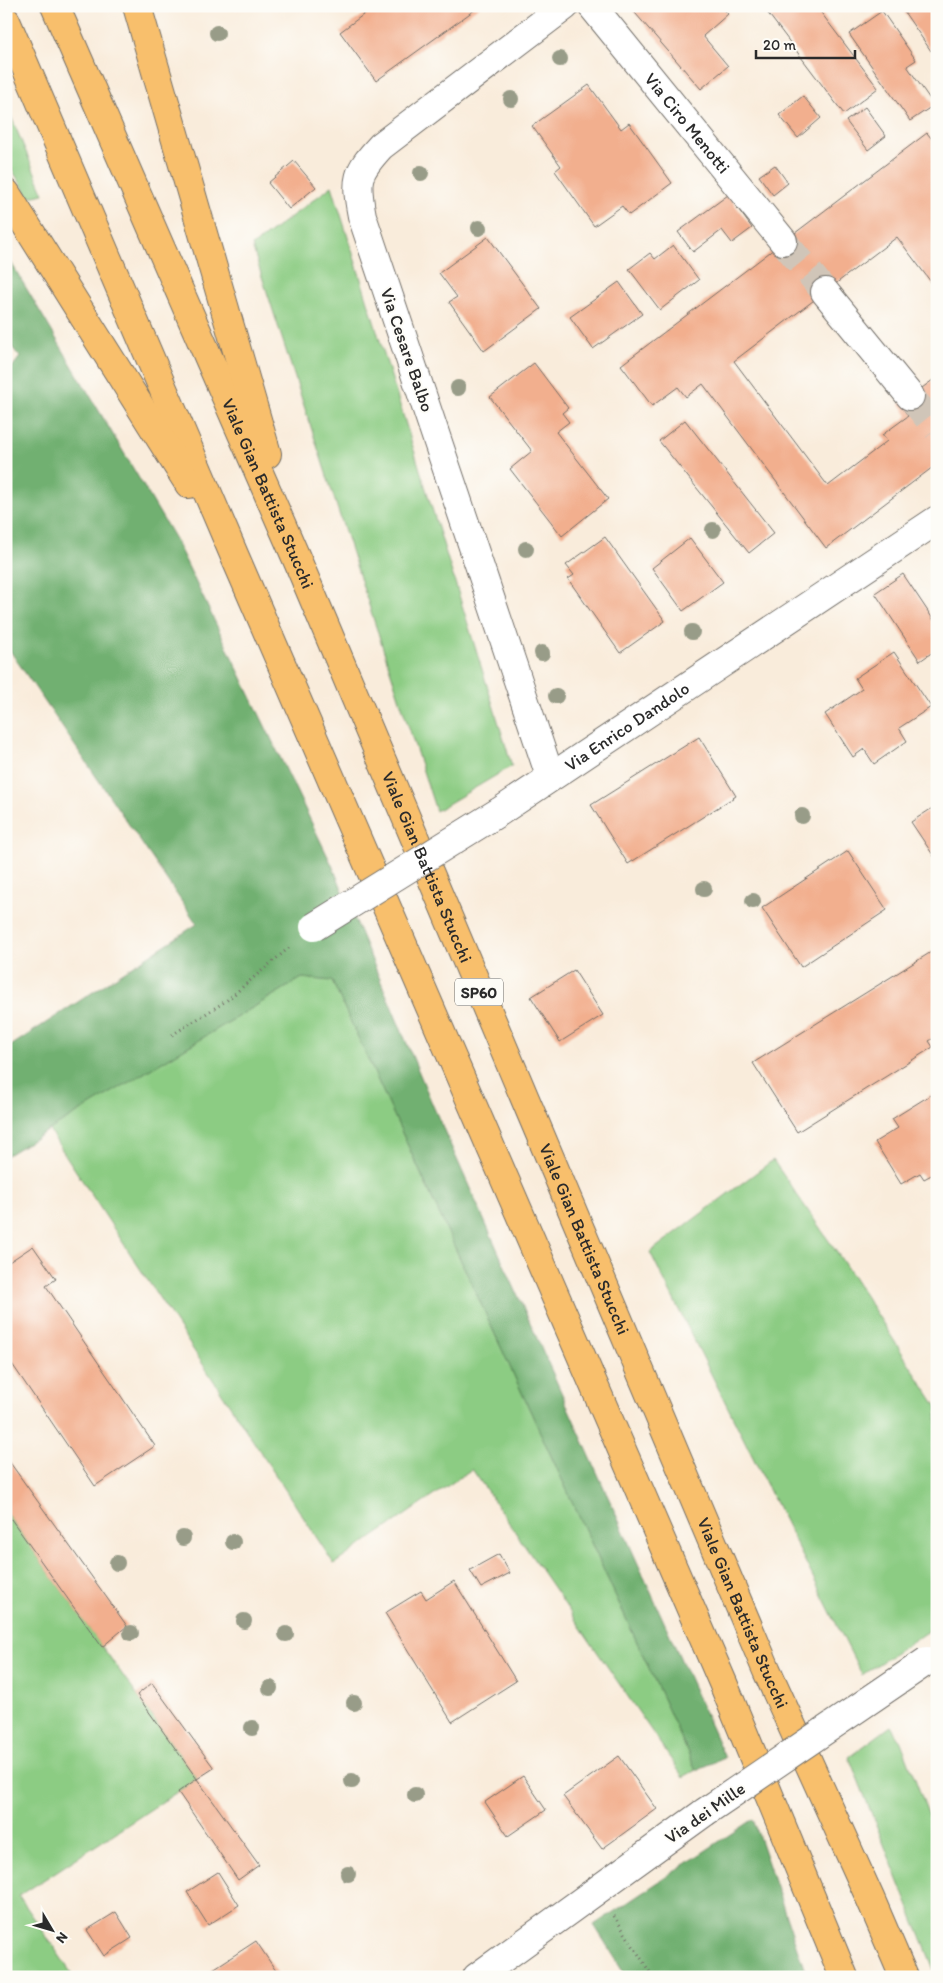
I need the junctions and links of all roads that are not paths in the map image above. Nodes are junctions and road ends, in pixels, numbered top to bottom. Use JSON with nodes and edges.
{"nodes":[{"id":1,"x":55,"y":6,"type":"edge"},
{"id":2,"x":137,"y":6,"type":"edge"},
{"id":3,"x":565,"y":6,"type":"edge"},
{"id":4,"x":592,"y":6,"type":"edge"},
{"id":5,"x":6,"y":20,"type":"edge"},
{"id":6,"x":6,"y":193,"type":"edge"},
{"id":7,"x":784,"y":241,"type":"tunnel mouth"},
{"id":8,"x":825,"y":292,"type":"tunnel mouth"},
{"id":9,"x":910,"y":396,"type":"tunnel mouth"},
{"id":10,"x":937,"y":520,"type":"edge"},
{"id":11,"x":235,"y":557,"type":"junction"},
{"id":12,"x":298,"y":562,"type":"junction"},
{"id":13,"x":550,"y":776,"type":"junction"},
{"id":14,"x":314,"y":927,"type":"road end"},
{"id":15,"x":932,"y":1658,"type":"edge"},
{"id":16,"x":477,"y":1977,"type":"edge"},
{"id":17,"x":844,"y":1977,"type":"edge"},
{"id":18,"x":904,"y":1977,"type":"edge"}],
"edges":[{"from":1,"to":12,"type":"highway","name":"Viale Gian Battista Stucchi","number":"SP60"},
{"from":2,"to":12,"type":"highway"},
{"from":3,"to":13,"type":"street","name":"Via Cesare Balbo"},
{"from":4,"to":7,"type":"street","name":"Via Ciro Menotti"},
{"from":5,"to":11,"type":"highway","number":"SP60"},
{"from":6,"to":11,"type":"highway"},
{"from":8,"to":9,"type":"street"},
{"from":10,"to":13,"type":"street","name":"Via Enrico Dandolo"},
{"from":11,"to":17,"type":"highway","number":"SP60"},
{"from":12,"to":18,"type":"highway","name":"Viale Gian Battista Stucchi","number":"SP60"},
{"from":13,"to":14,"type":"street","name":"Via Enrico Dandolo","bridge":true},
{"from":15,"to":16,"type":"street","name":"Via dei Mille","bridge":true}]}
